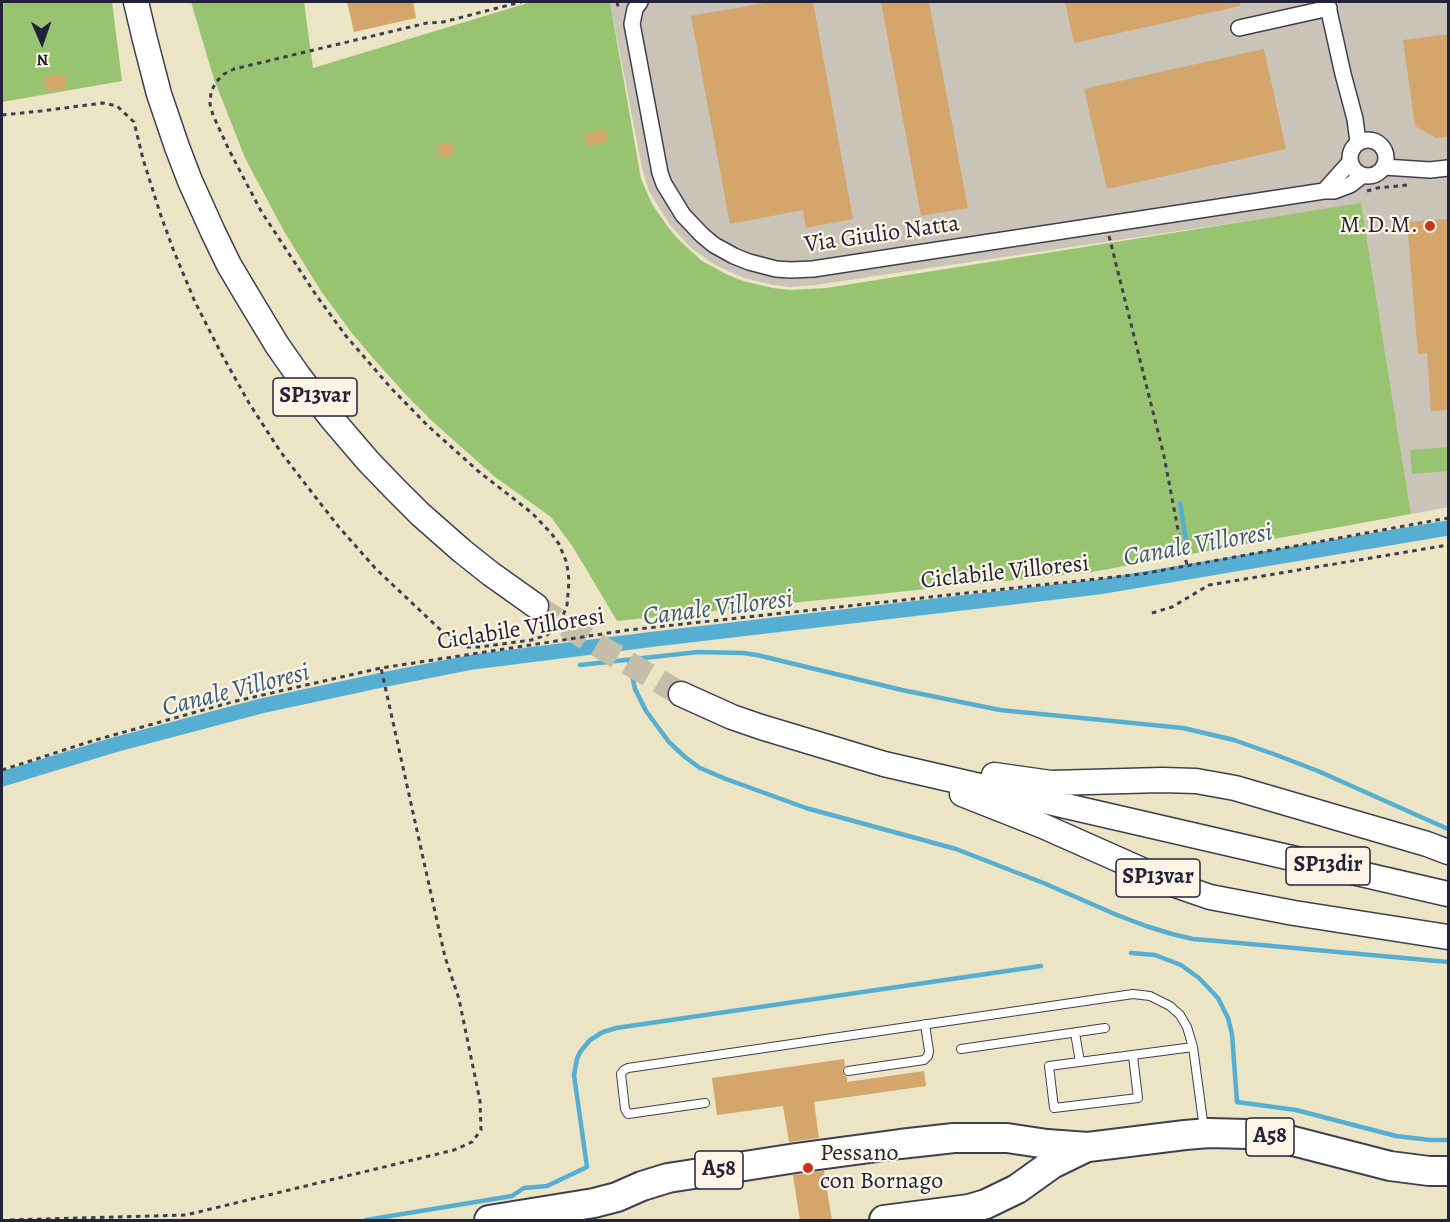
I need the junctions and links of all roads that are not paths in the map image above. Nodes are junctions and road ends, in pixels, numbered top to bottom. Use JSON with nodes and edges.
{"nodes":[{"id":1,"x":136,"y":2,"type":"edge"},
{"id":2,"x":640,"y":2,"type":"edge"},
{"id":3,"x":1328,"y":5,"type":"edge"},
{"id":4,"x":1239,"y":28,"type":"dead end"},
{"id":5,"x":1355,"y":119,"type":"junction"},
{"id":6,"x":1374,"y":140,"type":"junction"},
{"id":7,"x":1358,"y":142,"type":"junction"},
{"id":8,"x":1350,"y":162,"type":"junction"},
{"id":9,"x":1385,"y":163,"type":"junction"},
{"id":10,"x":1449,"y":168,"type":"edge"},
{"id":11,"x":1363,"y":175,"type":"junction"},
{"id":12,"x":1324,"y":190,"type":"junction"},
{"id":13,"x":536,"y":606,"type":"tunnel mouth"},
{"id":14,"x":681,"y":694,"type":"tunnel mouth"},
{"id":15,"x":884,"y":764,"type":"junction"},
{"id":16,"x":1207,"y":838,"type":"joint"},
{"id":17,"x":1449,"y":852,"type":"edge"},
{"id":18,"x":1449,"y":894,"type":"edge"},
{"id":19,"x":1449,"y":937,"type":"edge"},
{"id":20,"x":925,"y":1024,"type":"junction"},
{"id":21,"x":1105,"y":1028,"type":"dead end"},
{"id":22,"x":1075,"y":1033,"type":"junction"},
{"id":23,"x":1193,"y":1047,"type":"junction"},
{"id":24,"x":961,"y":1049,"type":"dead end"},
{"id":25,"x":1133,"y":1056,"type":"junction"},
{"id":26,"x":1080,"y":1062,"type":"junction"},
{"id":27,"x":848,"y":1071,"type":"dead end"},
{"id":28,"x":705,"y":1103,"type":"dead end"},
{"id":29,"x":1204,"y":1134,"type":"junction"},
{"id":30,"x":1088,"y":1147,"type":"junction"},
{"id":31,"x":1449,"y":1171,"type":"edge"},
{"id":32,"x":489,"y":1221,"type":"edge"},
{"id":33,"x":884,"y":1221,"type":"edge"}],
"edges":[{"from":1,"to":13,"type":"main road","number":"SP13var"},
{"from":2,"to":12,"type":"street","name":"Via Giulio Natta"},
{"from":3,"to":4,"type":"street"},
{"from":3,"to":5,"type":"street"},
{"from":5,"to":6,"type":"street"},
{"from":5,"to":7,"type":"street"},
{"from":6,"to":7,"type":"street"},
{"from":6,"to":9,"type":"street"},
{"from":7,"to":8,"type":"street"},
{"from":8,"to":11,"type":"street"},
{"from":8,"to":12,"type":"street"},
{"from":9,"to":10,"type":"street"},
{"from":9,"to":11,"type":"street"},
{"from":11,"to":12,"type":"street","name":"Via Giulio Natta"},
{"from":14,"to":15,"type":"main road","number":"SP13var"},
{"from":15,"to":16,"type":"main road","number":"SP13var"},
{"from":15,"to":17,"type":"main road","number":"SP13var"},
{"from":15,"to":19,"type":"main road","number":"SP13var"},
{"from":16,"to":18,"type":"main road","number":"SP13dir"},
{"from":20,"to":23,"type":"lane"},
{"from":20,"to":27,"type":"lane"},
{"from":20,"to":28,"type":"lane"},
{"from":21,"to":22,"type":"lane"},
{"from":22,"to":24,"type":"lane"},
{"from":22,"to":26,"type":"lane"},
{"from":23,"to":25,"type":"lane"},
{"from":23,"to":29,"type":"lane"},
{"from":25,"to":26,"type":"lane"},
{"from":25,"to":26,"type":"lane"},
{"from":29,"to":30,"type":"highway","number":"A58"},
{"from":29,"to":31,"type":"highway","number":"A58"},
{"from":30,"to":32,"type":"highway","number":"A58"},
{"from":30,"to":33,"type":"highway","number":"A58"}]}
